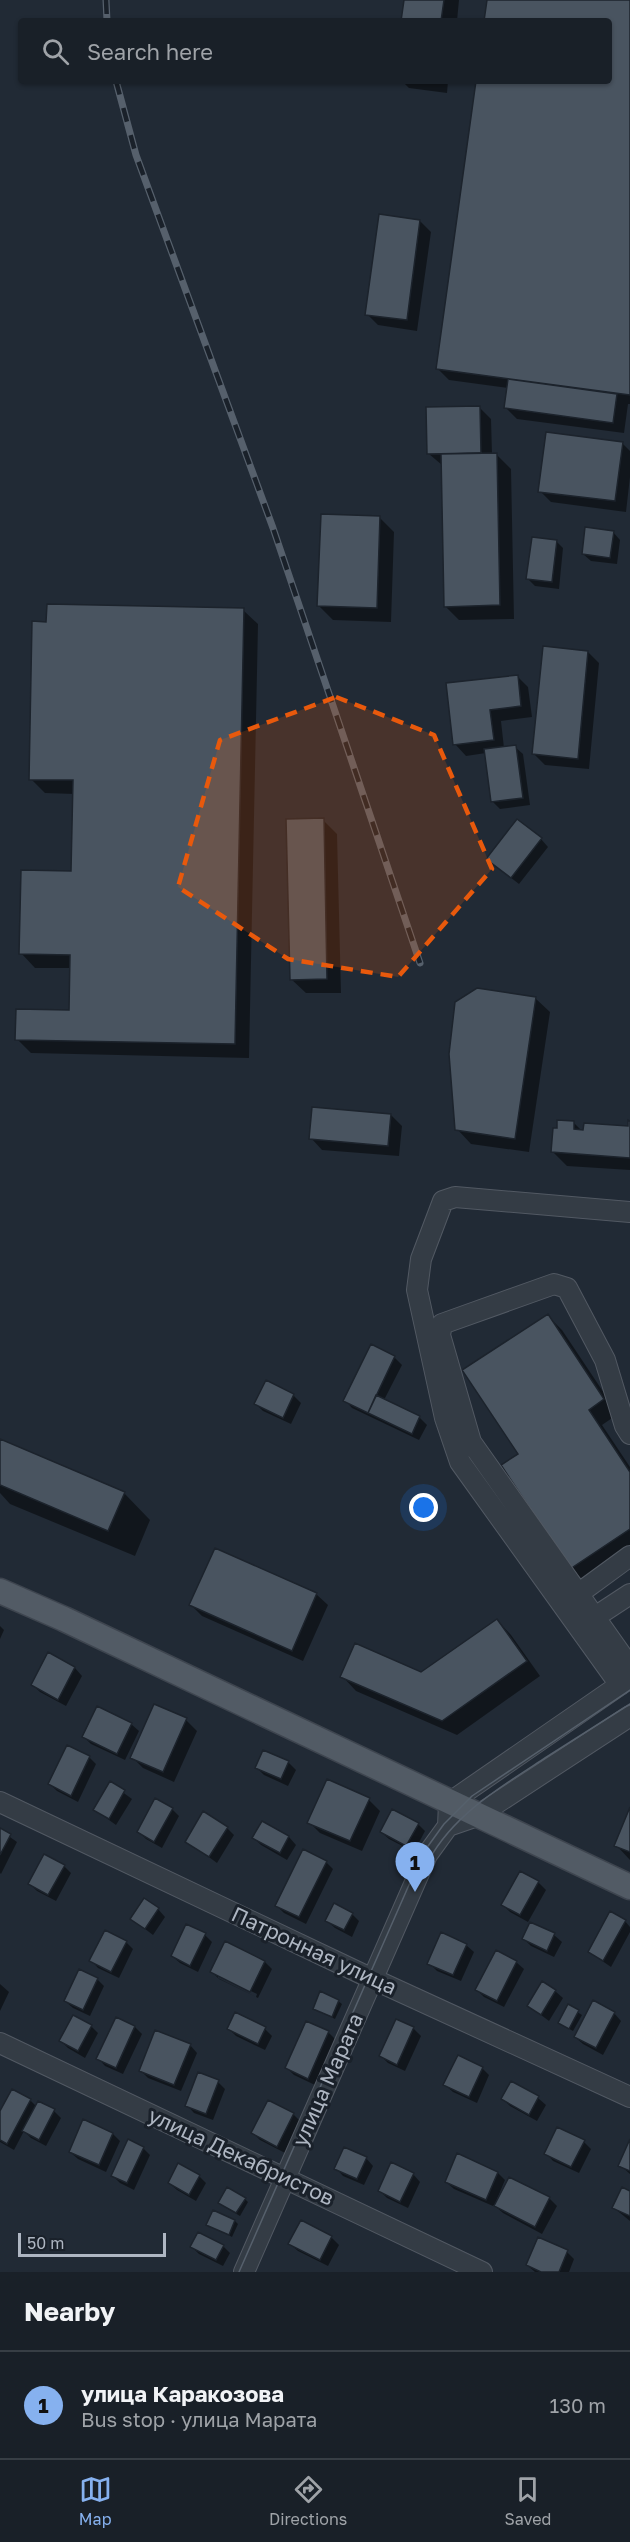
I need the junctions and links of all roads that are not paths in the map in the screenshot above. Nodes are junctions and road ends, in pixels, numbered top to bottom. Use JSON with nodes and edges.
{"nodes":[{"id":1,"x":630,"y":1212,"type":"edge"},
{"id":2,"x":630,"y":1434,"type":"edge"},
{"id":3,"x":630,"y":1556,"type":"edge"},
{"id":4,"x":0,"y":1591,"type":"edge"},
{"id":5,"x":578,"y":1593,"type":"junction"},
{"id":6,"x":630,"y":1594,"type":"edge"},
{"id":7,"x":594,"y":1617,"type":"junction"},
{"id":8,"x":630,"y":1667,"type":"edge"},
{"id":9,"x":625,"y":1681,"type":"edge"},
{"id":10,"x":630,"y":1716,"type":"edge"},
{"id":11,"x":0,"y":1802,"type":"edge"},
{"id":12,"x":448,"y":1815,"type":"junction"},
{"id":13,"x":477,"y":1816,"type":"junction"},
{"id":14,"x":630,"y":1887,"type":"edge"},
{"id":15,"x":372,"y":1979,"type":"junction"},
{"id":16,"x":0,"y":2043,"type":"edge"},
{"id":17,"x":630,"y":2097,"type":"edge"},
{"id":18,"x":285,"y":2179,"type":"junction"},
{"id":19,"x":244,"y":2272,"type":"edge"},
{"id":20,"x":482,"y":2272,"type":"edge"}],
"edges":[{"from":1,"to":9,"type":"street"},
{"from":2,"to":5,"type":"street"},
{"from":3,"to":5,"type":"street"},
{"from":4,"to":12,"type":"main road"},
{"from":5,"to":7,"type":"street"},
{"from":6,"to":7,"type":"street"},
{"from":7,"to":8,"type":"street"},
{"from":9,"to":12,"type":"street","name":"улица Марата"},
{"from":10,"to":13,"type":"street"},
{"from":11,"to":15,"type":"street","name":"Патронная улица"},
{"from":12,"to":13,"type":"main road"},
{"from":12,"to":15,"type":"street","name":"улица Марата"},
{"from":13,"to":14,"type":"main road"},
{"from":15,"to":17,"type":"street","name":"Патронная улица"},
{"from":15,"to":18,"type":"street","name":"улица Марата"},
{"from":16,"to":18,"type":"street","name":"улица Декабристов"},
{"from":18,"to":19,"type":"street","name":"улица Марата"},
{"from":18,"to":20,"type":"street","name":"улица Декабристов"}]}
